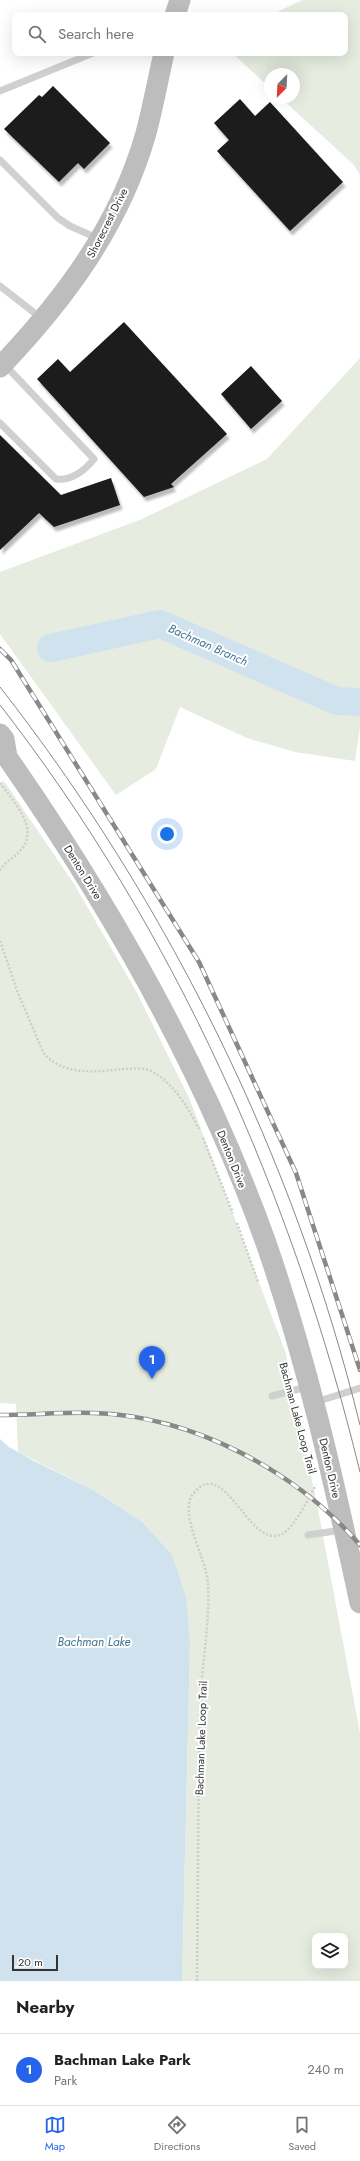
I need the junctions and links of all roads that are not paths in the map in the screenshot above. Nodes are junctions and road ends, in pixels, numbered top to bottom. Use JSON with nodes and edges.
{"nodes":[{"id":1,"x":180,"y":0,"type":"edge"},
{"id":2,"x":176,"y":12,"type":"edge"},
{"id":3,"x":86,"y":56,"type":"edge"},
{"id":4,"x":163,"y":56,"type":"edge"},
{"id":5,"x":0,"y":91,"type":"edge"},
{"id":6,"x":0,"y":160,"type":"edge"},
{"id":7,"x":100,"y":240,"type":"junction"},
{"id":8,"x":0,"y":286,"type":"edge"},
{"id":9,"x":44,"y":320,"type":"junction"},
{"id":10,"x":2,"y":365,"type":"edge"},
{"id":11,"x":0,"y":423,"type":"edge"},
{"id":12,"x":0,"y":734,"type":"edge"},
{"id":13,"x":3,"y":757,"type":"edge"},
{"id":14,"x":360,"y":1388,"type":"edge"},
{"id":15,"x":313,"y":1394,"type":"junction"},
{"id":16,"x":272,"y":1396,"type":"dead end"},
{"id":17,"x":344,"y":1529,"type":"junction"},
{"id":18,"x":308,"y":1535,"type":"dead end"},
{"id":19,"x":355,"y":1555,"type":"edge"},
{"id":20,"x":360,"y":1603,"type":"edge"}],
"edges":[{"from":1,"to":2,"type":"main road"},
{"from":3,"to":5,"type":"lane"},
{"from":4,"to":7,"type":"main road","name":"Shorecrest Drive"},
{"from":6,"to":7,"type":"lane"},
{"from":7,"to":9,"type":"main road","name":"Shorecrest Drive"},
{"from":8,"to":9,"type":"lane"},
{"from":9,"to":10,"type":"main road","name":"Shorecrest Drive"},
{"from":10,"to":11,"type":"lane"},
{"from":12,"to":13,"type":"main road","name":"Denton Drive"},
{"from":13,"to":15,"type":"main road","name":"Denton Drive"},
{"from":14,"to":15,"type":"lane"},
{"from":15,"to":16,"type":"lane"},
{"from":15,"to":17,"type":"main road","name":"Denton Drive"},
{"from":17,"to":18,"type":"lane"},
{"from":17,"to":19,"type":"main road","name":"Denton Drive"},
{"from":19,"to":20,"type":"main road","name":"Denton Drive"}]}
